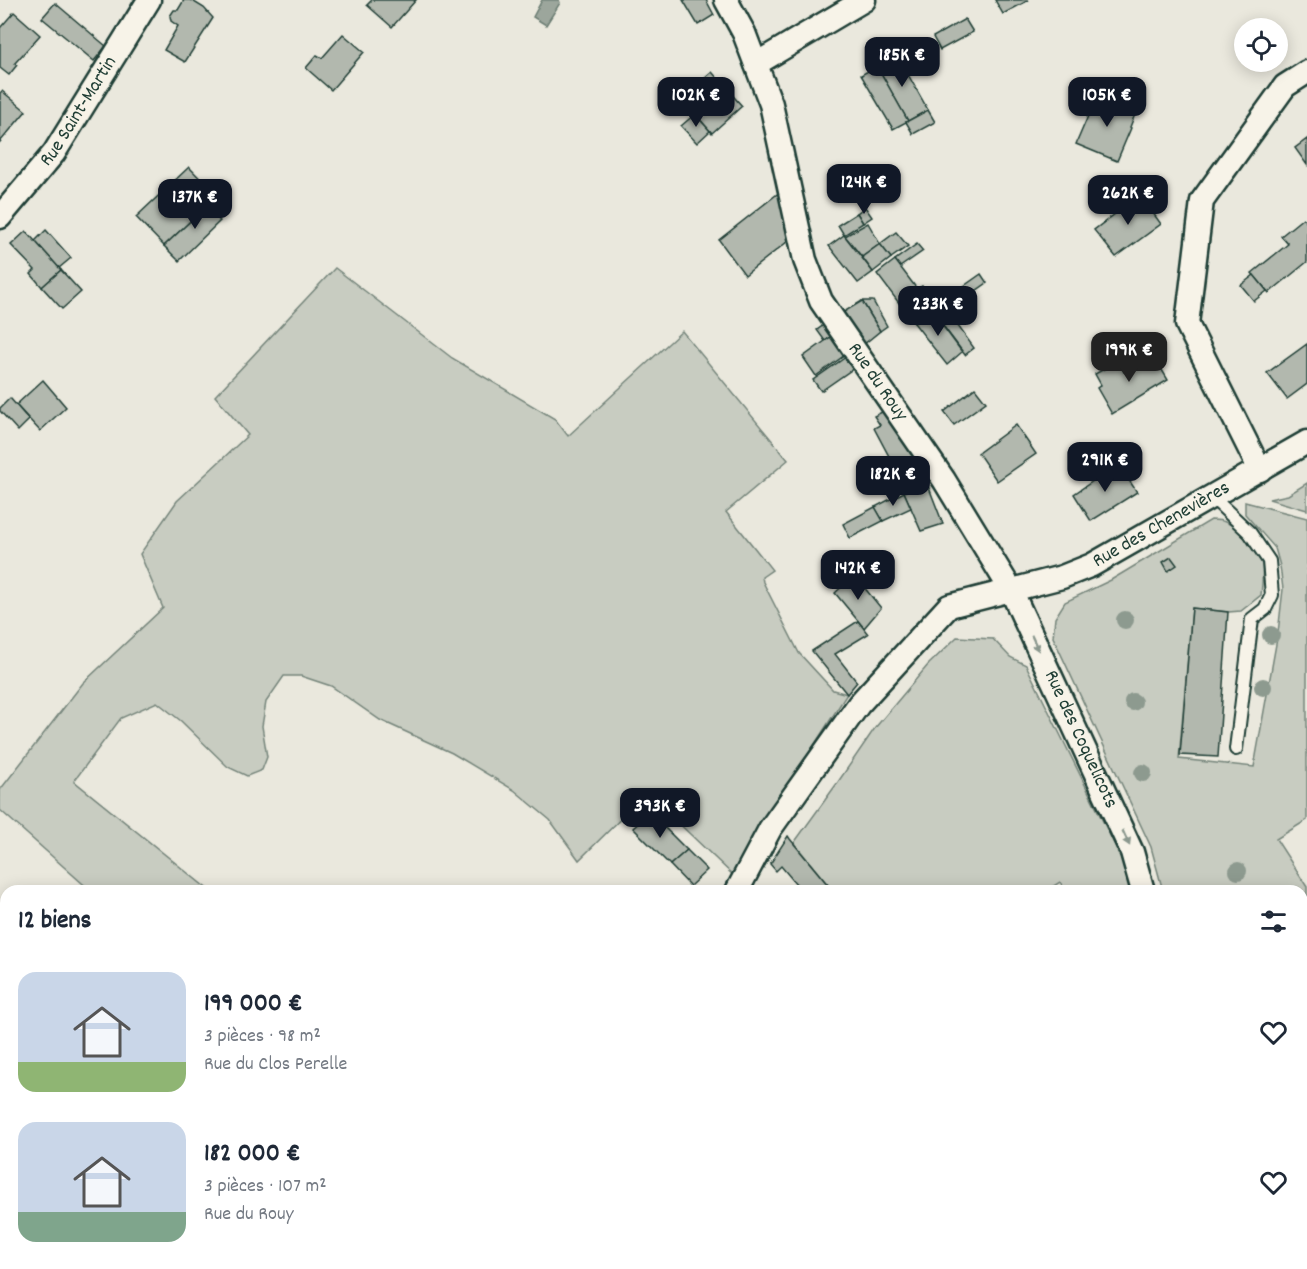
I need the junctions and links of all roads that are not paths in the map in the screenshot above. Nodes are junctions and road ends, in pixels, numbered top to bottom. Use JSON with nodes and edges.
{"nodes":[{"id":1,"x":149,"y":0,"type":"edge"},
{"id":2,"x":726,"y":0,"type":"edge"},
{"id":3,"x":864,"y":0,"type":"edge"},
{"id":4,"x":756,"y":64,"type":"junction"},
{"id":5,"x":1307,"y":72,"type":"edge"},
{"id":6,"x":0,"y":217,"type":"edge"},
{"id":7,"x":1307,"y":442,"type":"edge"},
{"id":8,"x":1260,"y":470,"type":"junction"},
{"id":9,"x":1212,"y":497,"type":"junction"},
{"id":10,"x":1011,"y":590,"type":"junction"},
{"id":11,"x":1236,"y":749,"type":"dead end"},
{"id":12,"x":740,"y":885,"type":"edge"},
{"id":13,"x":1141,"y":885,"type":"edge"}],
"edges":[{"from":1,"to":6,"type":"street","name":"Rue Saint-Martin"},
{"from":2,"to":4,"type":"street","name":"Rue du Rouy"},
{"from":3,"to":4,"type":"street"},
{"from":4,"to":10,"type":"street","name":"Rue du Rouy"},
{"from":5,"to":8,"type":"street"},
{"from":7,"to":8,"type":"street","name":"Rue des Chenevières"},
{"from":8,"to":9,"type":"street","name":"Rue des Chenevières"},
{"from":9,"to":10,"type":"street","name":"Rue des Chenevières"},
{"from":9,"to":11,"type":"lane"},
{"from":10,"to":12,"type":"street"},
{"from":10,"to":13,"type":"street","name":"Rue des Coquelicots","one_way":true}]}
